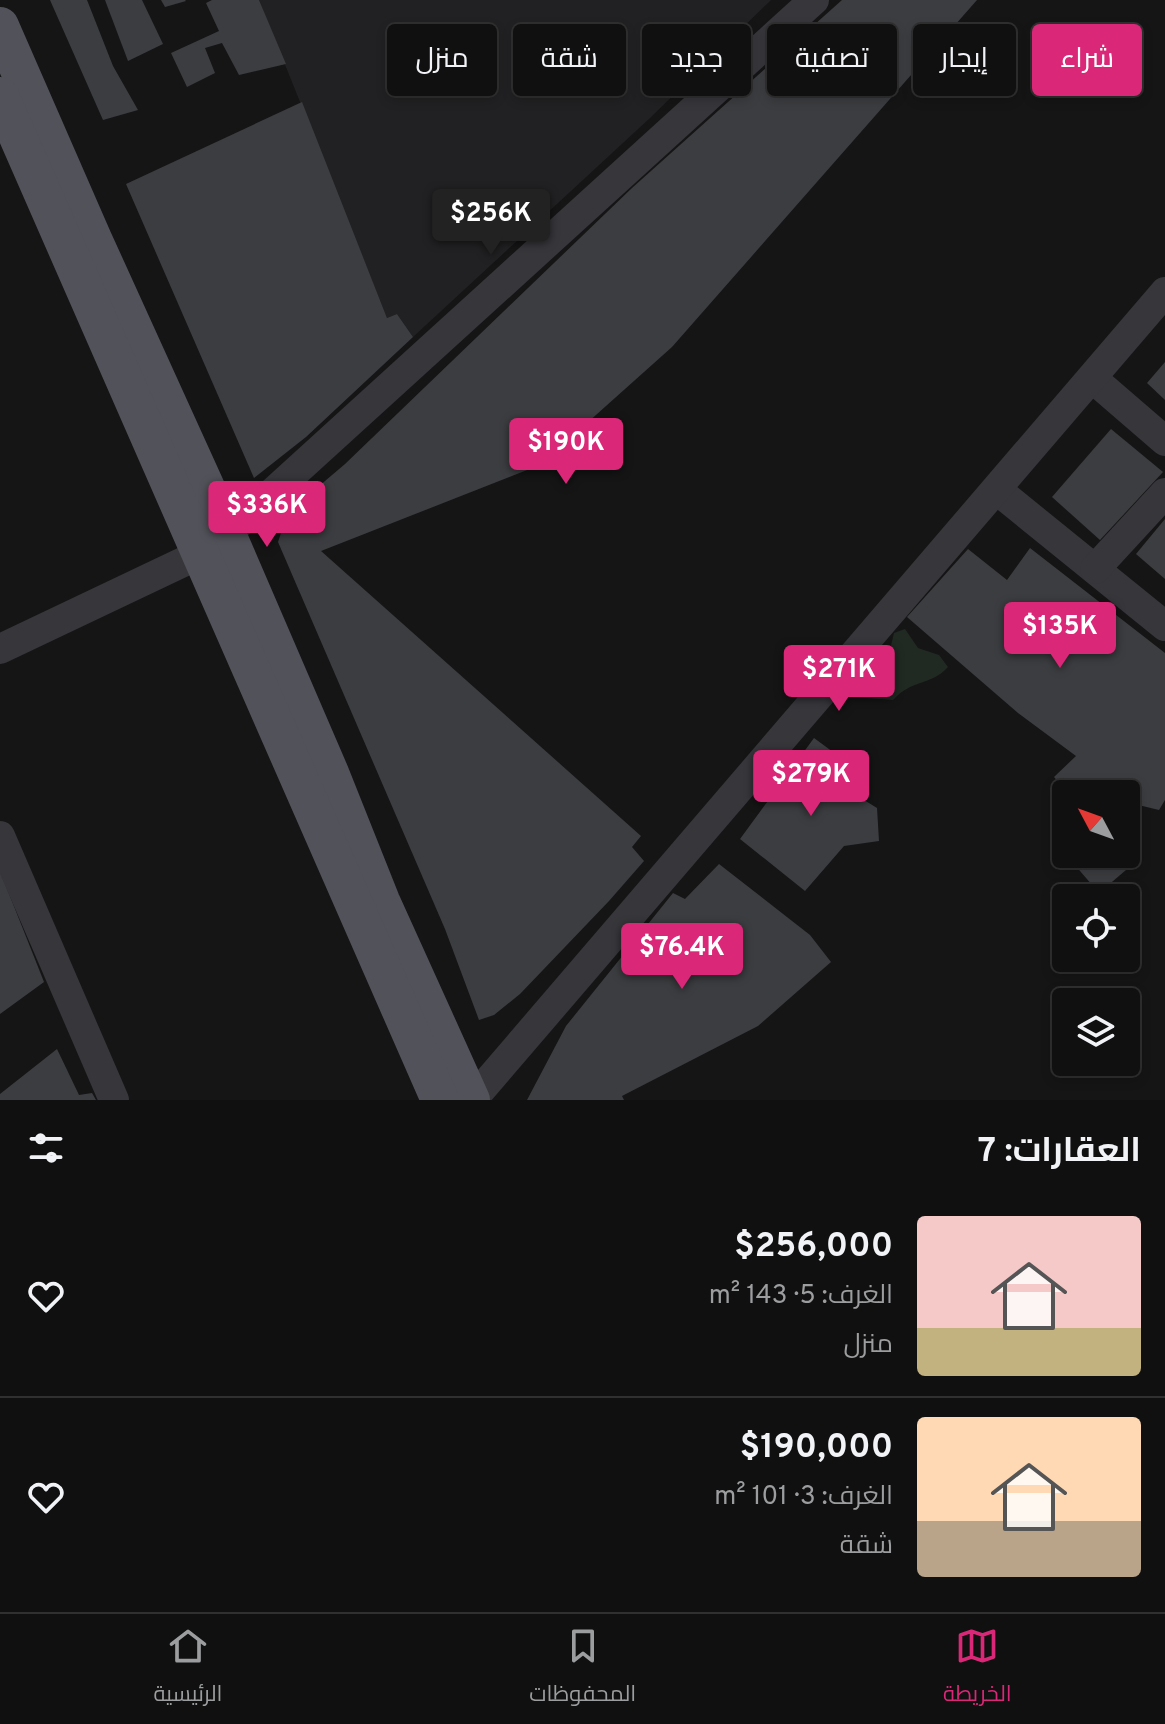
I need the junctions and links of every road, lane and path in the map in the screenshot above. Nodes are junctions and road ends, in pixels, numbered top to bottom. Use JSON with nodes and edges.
{"nodes":[{"id":1,"x":814,"y":0,"type":"edge"},
{"id":2,"x":0,"y":26,"type":"edge"},
{"id":3,"x":0,"y":96,"type":"edge"},
{"id":4,"x":1165,"y":292,"type":"edge"},
{"id":5,"x":1092,"y":378,"type":"junction"},
{"id":6,"x":1165,"y":441,"type":"edge"},
{"id":7,"x":997,"y":490,"type":"junction"},
{"id":8,"x":1165,"y":493,"type":"edge"},
{"id":9,"x":214,"y":544,"type":"junction"},
{"id":10,"x":1095,"y":569,"type":"junction"},
{"id":11,"x":1163,"y":621,"type":"edge"},
{"id":12,"x":0,"y":649,"type":"edge"},
{"id":13,"x":0,"y":836,"type":"edge"},
{"id":14,"x":114,"y":1100,"type":"edge"},
{"id":15,"x":440,"y":1100,"type":"edge"},
{"id":16,"x":472,"y":1100,"type":"edge"}],
"edges":[{"from":1,"to":9,"type":"street"},
{"from":2,"to":9,"type":"main road"},
{"from":3,"to":9,"type":"main road"},
{"from":4,"to":5,"type":"street"},
{"from":5,"to":6,"type":"street"},
{"from":5,"to":7,"type":"street"},
{"from":7,"to":10,"type":"street"},
{"from":7,"to":16,"type":"street"},
{"from":8,"to":10,"type":"street"},
{"from":9,"to":12,"type":"street"},
{"from":9,"to":15,"type":"main road"},
{"from":9,"to":16,"type":"main road"},
{"from":10,"to":11,"type":"street"},
{"from":13,"to":14,"type":"street"}]}
